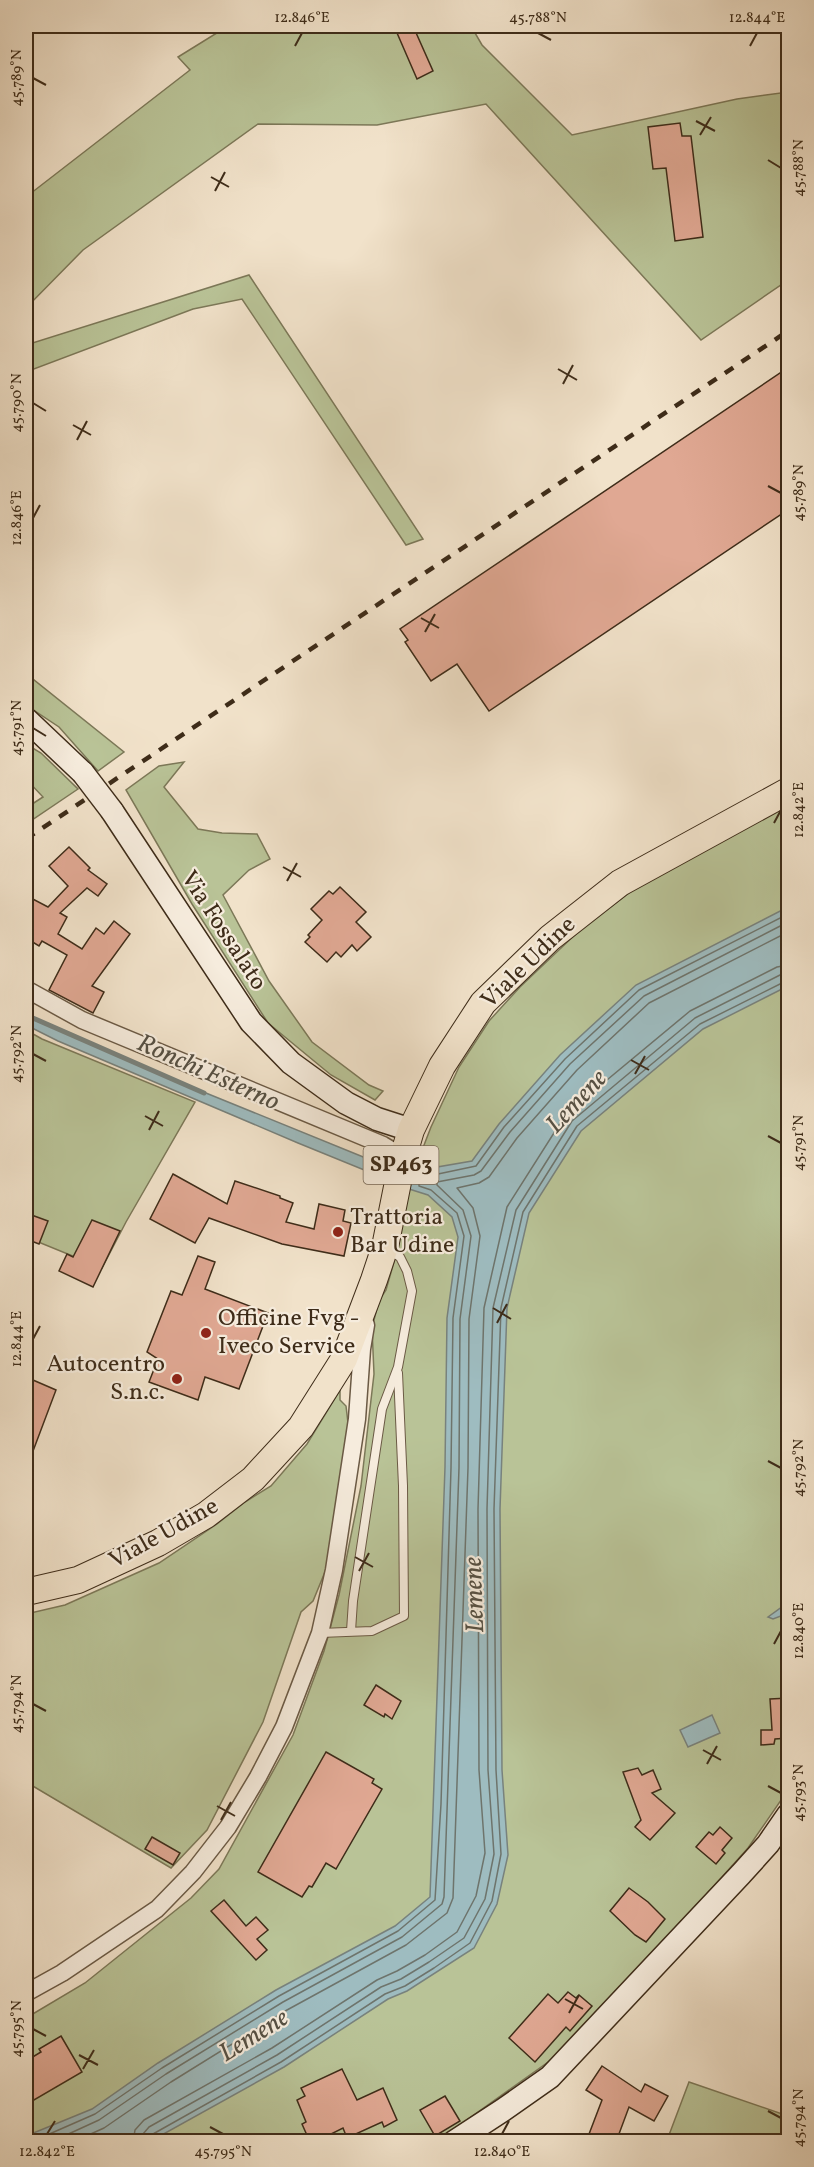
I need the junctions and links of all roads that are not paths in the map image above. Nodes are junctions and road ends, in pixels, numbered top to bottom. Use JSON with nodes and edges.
{"nodes":[{"id":1,"x":26,"y":719,"type":"edge"},
{"id":2,"x":26,"y":729,"type":"edge"},
{"id":3,"x":47,"y":737,"type":"junction"},
{"id":4,"x":789,"y":791,"type":"edge"},
{"id":5,"x":26,"y":989,"type":"edge"},
{"id":6,"x":411,"y":1130,"type":"junction"},
{"id":7,"x":403,"y":1157,"type":"junction"},
{"id":8,"x":385,"y":1247,"type":"junction"},
{"id":9,"x":375,"y":1280,"type":"junction"},
{"id":10,"x":398,"y":1367,"type":"junction"},
{"id":11,"x":26,"y":1592,"type":"edge"},
{"id":12,"x":351,"y":1631,"type":"junction"},
{"id":13,"x":320,"y":1633,"type":"junction"},
{"id":14,"x":789,"y":1815,"type":"edge"},
{"id":15,"x":26,"y":1993,"type":"edge"},
{"id":16,"x":454,"y":2142,"type":"edge"}],
"edges":[{"from":1,"to":3,"type":"street","name":"Via Fossalato"},
{"from":2,"to":3,"type":"street"},
{"from":3,"to":6,"type":"street","name":"Via Fossalato","bridge":true},
{"from":4,"to":6,"type":"main road","name":"Viale Udine","number":"SP463"},
{"from":5,"to":7,"type":"street"},
{"from":6,"to":7,"type":"main road","name":"Viale Udine","number":"SP463"},
{"from":7,"to":8,"type":"main road","name":"Viale Udine","number":"SP463"},
{"from":8,"to":9,"type":"main road","name":"Viale Udine","number":"SP463"},
{"from":8,"to":10,"type":"lane"},
{"from":9,"to":11,"type":"main road","name":"Viale Udine","number":"SP463"},
{"from":9,"to":13,"type":"street"},
{"from":10,"to":12,"type":"lane"},
{"from":10,"to":12,"type":"lane"},
{"from":12,"to":13,"type":"lane"},
{"from":13,"to":15,"type":"street"},
{"from":14,"to":16,"type":"street"}]}
